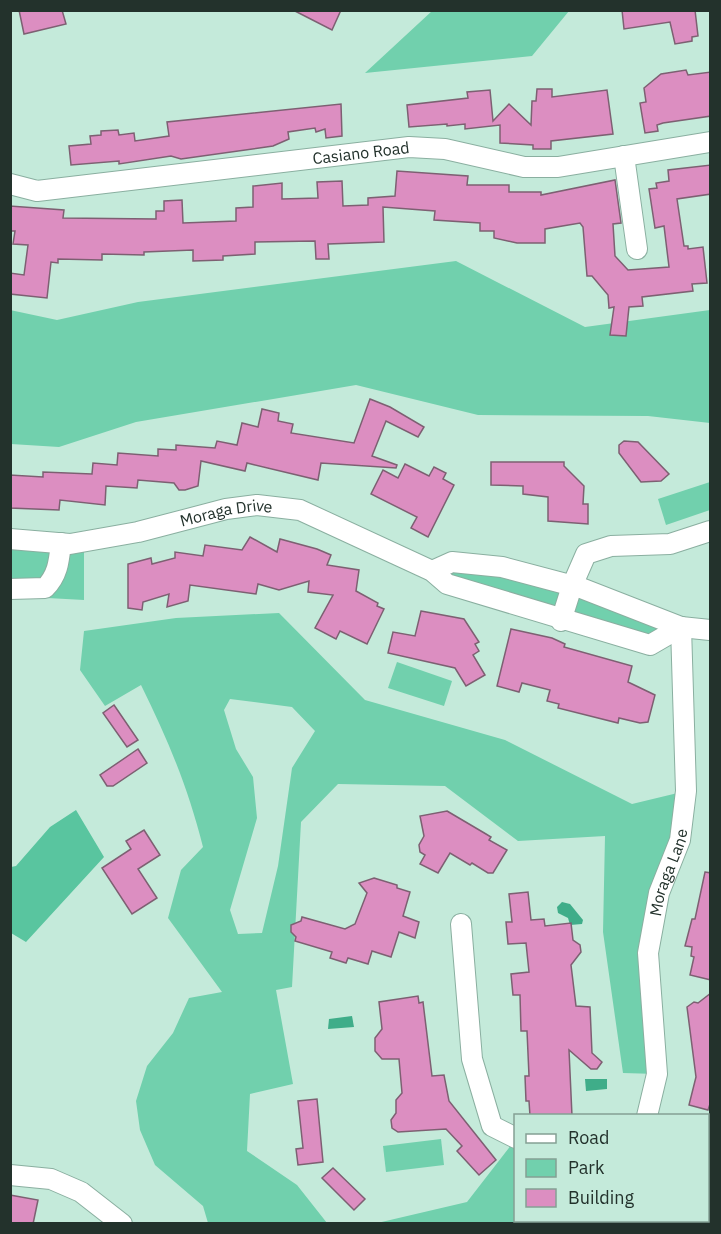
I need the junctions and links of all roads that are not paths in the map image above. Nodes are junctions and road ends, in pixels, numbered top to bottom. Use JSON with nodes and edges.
{"nodes":[{"id":1,"x":711,"y":142,"type":"edge"},
{"id":2,"x":624,"y":156,"type":"junction"},
{"id":3,"x":10,"y":184,"type":"edge"},
{"id":4,"x":637,"y":249,"type":"dead end"},
{"id":5,"x":711,"y":531,"type":"edge"},
{"id":6,"x":10,"y":539,"type":"edge"},
{"id":7,"x":61,"y":543,"type":"junction"},
{"id":8,"x":432,"y":571,"type":"junction"},
{"id":9,"x":572,"y":586,"type":"junction"},
{"id":10,"x":10,"y":589,"type":"edge"},
{"id":11,"x":561,"y":621,"type":"junction"},
{"id":12,"x":681,"y":627,"type":"junction"},
{"id":13,"x":711,"y":630,"type":"edge"},
{"id":14,"x":461,"y":924,"type":"dead end"},
{"id":15,"x":647,"y":1114,"type":"edge"},
{"id":16,"x":514,"y":1137,"type":"edge"},
{"id":17,"x":10,"y":1175,"type":"edge"},
{"id":18,"x":122,"y":1224,"type":"edge"}],
"edges":[{"from":1,"to":2,"type":"street","name":"Casiano Road"},
{"from":2,"to":3,"type":"street","name":"Casiano Road"},
{"from":2,"to":4,"type":"street"},
{"from":5,"to":9,"type":"street"},
{"from":6,"to":7,"type":"street","name":"Moraga Drive"},
{"from":7,"to":8,"type":"street","name":"Moraga Drive"},
{"from":7,"to":10,"type":"street"},
{"from":8,"to":9,"type":"street"},
{"from":8,"to":11,"type":"street","name":"Moraga Drive"},
{"from":9,"to":11,"type":"street"},
{"from":9,"to":12,"type":"street"},
{"from":11,"to":12,"type":"street","name":"Moraga Drive"},
{"from":12,"to":13,"type":"street"},
{"from":12,"to":15,"type":"street","name":"Moraga Lane"},
{"from":14,"to":16,"type":"street"},
{"from":17,"to":18,"type":"street"}]}
